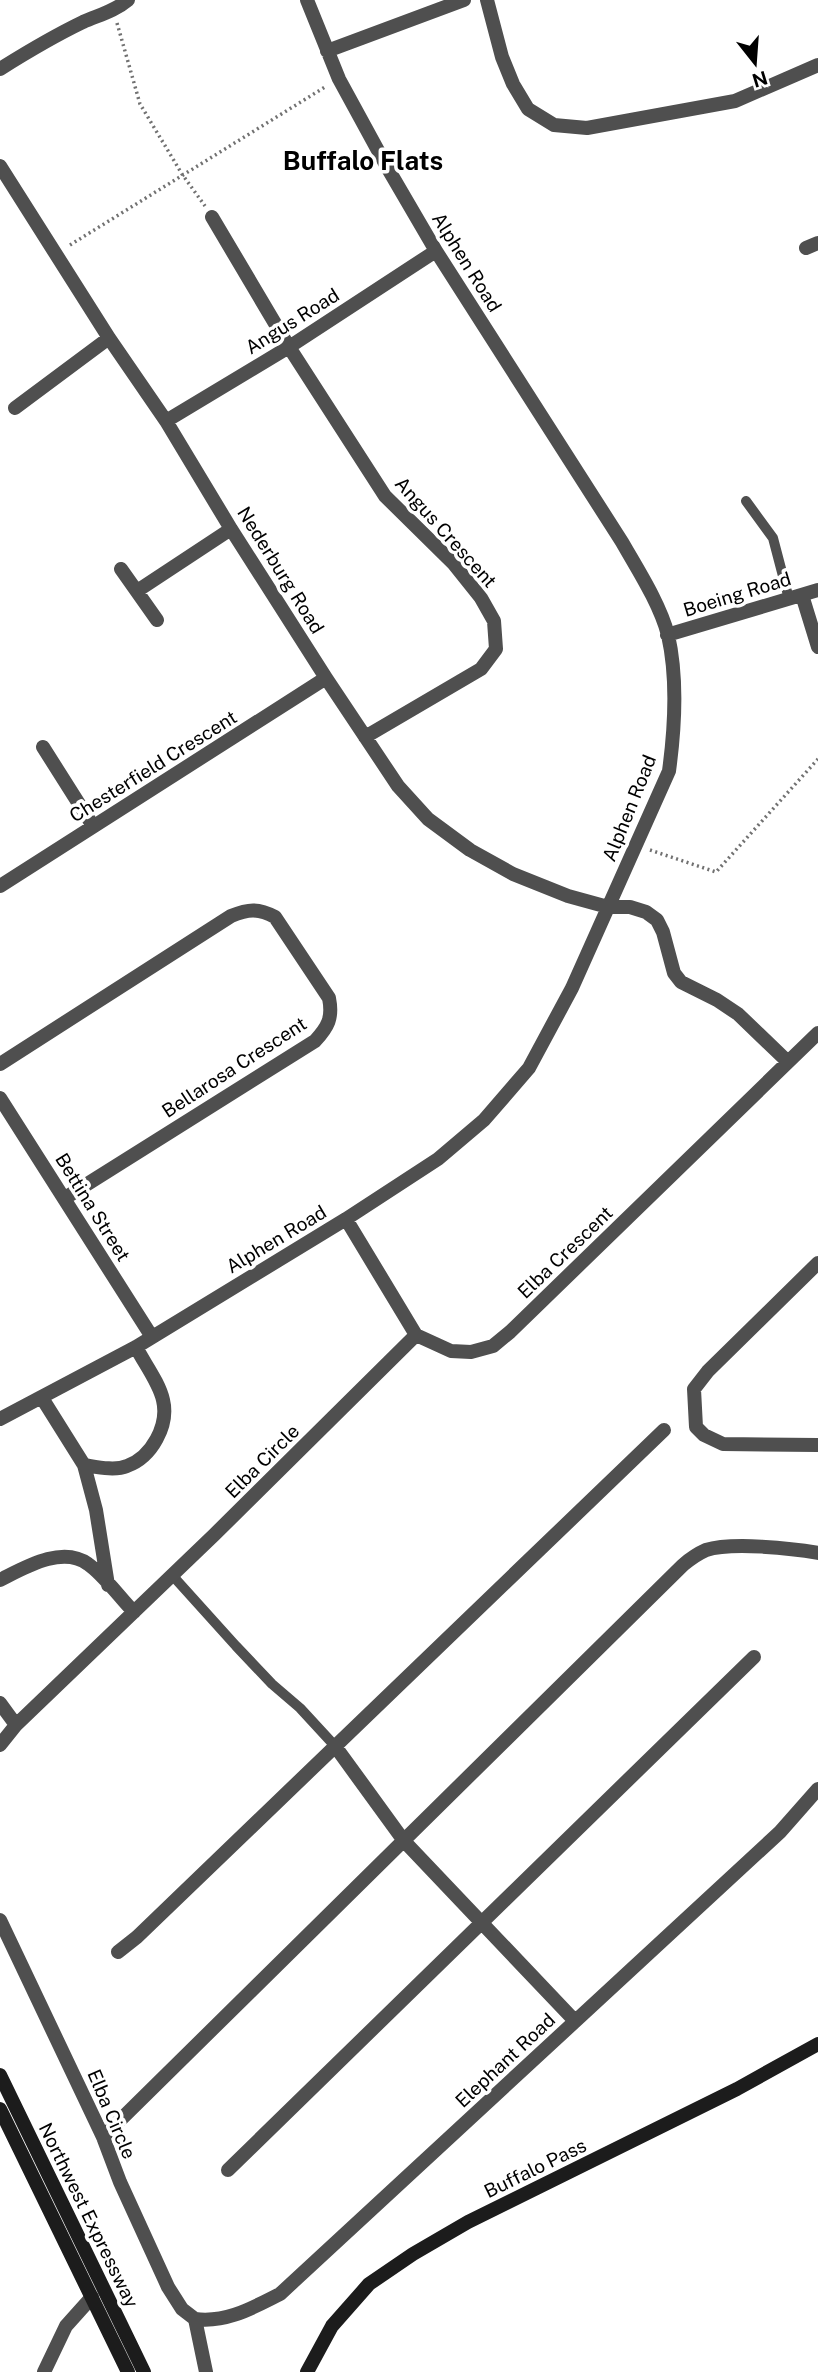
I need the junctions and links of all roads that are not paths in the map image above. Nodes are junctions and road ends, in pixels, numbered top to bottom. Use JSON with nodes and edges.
{"nodes":[{"id":1,"x":128,"y":0,"type":"edge"},
{"id":2,"x":307,"y":0,"type":"edge"},
{"id":3,"x":464,"y":0,"type":"edge"},
{"id":4,"x":487,"y":0,"type":"edge"},
{"id":5,"x":327,"y":51,"type":"junction"},
{"id":6,"x":818,"y":65,"type":"edge"},
{"id":7,"x":0,"y":69,"type":"edge"},
{"id":8,"x":0,"y":166,"type":"edge"},
{"id":9,"x":13,"y":187,"type":"junction"},
{"id":10,"x":0,"y":196,"type":"edge"},
{"id":11,"x":212,"y":217,"type":"road end"},
{"id":12,"x":436,"y":251,"type":"junction"},
{"id":13,"x":109,"y":338,"type":"junction"},
{"id":14,"x":289,"y":347,"type":"junction"},
{"id":15,"x":15,"y":408,"type":"dead end"},
{"id":16,"x":166,"y":421,"type":"junction"},
{"id":17,"x":746,"y":502,"type":"dead end"},
{"id":18,"x":231,"y":529,"type":"junction"},
{"id":19,"x":121,"y":569,"type":"dead end"},
{"id":20,"x":818,"y":590,"type":"edge"},
{"id":21,"x":137,"y":591,"type":"junction"},
{"id":22,"x":796,"y":597,"type":"junction"},
{"id":23,"x":157,"y":621,"type":"dead end"},
{"id":24,"x":667,"y":635,"type":"junction"},
{"id":25,"x":818,"y":648,"type":"edge"},
{"id":26,"x":326,"y":678,"type":"junction"},
{"id":27,"x":365,"y":737,"type":"junction"},
{"id":28,"x":43,"y":747,"type":"dead end"},
{"id":29,"x":93,"y":826,"type":"junction"},
{"id":30,"x":0,"y":886,"type":"edge"},
{"id":31,"x":608,"y":907,"type":"junction"},
{"id":32,"x":818,"y":1033,"type":"edge"},
{"id":33,"x":788,"y":1062,"type":"junction"},
{"id":34,"x":0,"y":1064,"type":"edge"},
{"id":35,"x":0,"y":1098,"type":"edge"},
{"id":36,"x":65,"y":1198,"type":"junction"},
{"id":37,"x":346,"y":1219,"type":"junction"},
{"id":38,"x":818,"y":1263,"type":"edge"},
{"id":39,"x":416,"y":1335,"type":"junction"},
{"id":40,"x":152,"y":1337,"type":"junction"},
{"id":41,"x":136,"y":1347,"type":"junction"},
{"id":42,"x":42,"y":1398,"type":"junction"},
{"id":43,"x":0,"y":1419,"type":"edge"},
{"id":44,"x":664,"y":1430,"type":"dead end"},
{"id":45,"x":818,"y":1445,"type":"edge"},
{"id":46,"x":84,"y":1465,"type":"junction"},
{"id":47,"x":818,"y":1553,"type":"edge"},
{"id":48,"x":172,"y":1575,"type":"junction"},
{"id":49,"x":0,"y":1580,"type":"edge"},
{"id":50,"x":108,"y":1586,"type":"junction"},
{"id":51,"x":134,"y":1612,"type":"junction"},
{"id":52,"x":754,"y":1657,"type":"dead end"},
{"id":53,"x":0,"y":1703,"type":"edge"},
{"id":54,"x":16,"y":1725,"type":"junction"},
{"id":55,"x":0,"y":1745,"type":"edge"},
{"id":56,"x":335,"y":1746,"type":"junction"},
{"id":57,"x":818,"y":1789,"type":"edge"},
{"id":58,"x":404,"y":1841,"type":"junction"},
{"id":59,"x":0,"y":1920,"type":"edge"},
{"id":60,"x":482,"y":1923,"type":"junction"},
{"id":61,"x":118,"y":1952,"type":"dead end"},
{"id":62,"x":575,"y":2021,"type":"junction"},
{"id":63,"x":818,"y":2044,"type":"edge"},
{"id":64,"x":0,"y":2075,"type":"edge"},
{"id":65,"x":0,"y":2109,"type":"edge"},
{"id":66,"x":103,"y":2137,"type":"junction"},
{"id":67,"x":228,"y":2170,"type":"dead end"},
{"id":68,"x":92,"y":2297,"type":"junction"},
{"id":69,"x":195,"y":2319,"type":"junction"},
{"id":70,"x":44,"y":2372,"type":"edge"},
{"id":71,"x":128,"y":2372,"type":"edge"},
{"id":72,"x":144,"y":2372,"type":"edge"},
{"id":73,"x":206,"y":2372,"type":"edge"},
{"id":74,"x":307,"y":2372,"type":"edge"}],
"edges":[{"from":1,"to":7,"type":"street"},
{"from":2,"to":5,"type":"street","name":"Alphen Road"},
{"from":3,"to":5,"type":"street"},
{"from":4,"to":6,"type":"street"},
{"from":5,"to":12,"type":"street","name":"Alphen Road"},
{"from":8,"to":9,"type":"street","name":"Nederburg Road"},
{"from":9,"to":10,"type":"street"},
{"from":9,"to":13,"type":"street","name":"Nederburg Road"},
{"from":11,"to":14,"type":"street","name":"Angus Crescent"},
{"from":12,"to":14,"type":"street","name":"Angus Road"},
{"from":12,"to":24,"type":"street","name":"Alphen Road"},
{"from":13,"to":15,"type":"street"},
{"from":13,"to":16,"type":"street","name":"Nederburg Road"},
{"from":14,"to":16,"type":"street","name":"Angus Road"},
{"from":14,"to":27,"type":"street","name":"Angus Crescent"},
{"from":16,"to":18,"type":"street","name":"Nederburg Road"},
{"from":17,"to":22,"type":"lane"},
{"from":18,"to":21,"type":"street"},
{"from":18,"to":26,"type":"street","name":"Nederburg Road"},
{"from":19,"to":21,"type":"street"},
{"from":20,"to":22,"type":"street","name":"Boeing Road"},
{"from":21,"to":23,"type":"street"},
{"from":22,"to":24,"type":"street","name":"Boeing Road"},
{"from":22,"to":25,"type":"street"},
{"from":24,"to":31,"type":"street","name":"Alphen Road"},
{"from":26,"to":27,"type":"street","name":"Nederburg Road"},
{"from":26,"to":29,"type":"street","name":"Chesterfield Crescent"},
{"from":27,"to":31,"type":"street","name":"Nederburg Road"},
{"from":28,"to":29,"type":"street"},
{"from":29,"to":30,"type":"street","name":"Chesterfield Crescent"},
{"from":31,"to":33,"type":"street","name":"Nederburg Road"},
{"from":31,"to":37,"type":"street","name":"Alphen Road"},
{"from":32,"to":33,"type":"street","name":"Elba Crescent"},
{"from":33,"to":39,"type":"street","name":"Elba Crescent"},
{"from":34,"to":36,"type":"street","name":"Bellarosa Crescent"},
{"from":35,"to":36,"type":"street","name":"Bettina Street"},
{"from":36,"to":40,"type":"street","name":"Bettina Street"},
{"from":37,"to":39,"type":"street"},
{"from":37,"to":40,"type":"street","name":"Alphen Road"},
{"from":38,"to":45,"type":"street"},
{"from":39,"to":48,"type":"street","name":"Elba Circle"},
{"from":40,"to":41,"type":"street","name":"Alphen Road"},
{"from":41,"to":42,"type":"street","name":"Alphen Road"},
{"from":41,"to":46,"type":"street"},
{"from":42,"to":43,"type":"street","name":"Alphen Road"},
{"from":42,"to":46,"type":"street"},
{"from":44,"to":56,"type":"street"},
{"from":46,"to":50,"type":"street"},
{"from":47,"to":58,"type":"street"},
{"from":48,"to":51,"type":"street","name":"Elba Circle"},
{"from":48,"to":56,"type":"lane"},
{"from":49,"to":50,"type":"street"},
{"from":50,"to":51,"type":"street"},
{"from":51,"to":54,"type":"street","name":"Elba Circle"},
{"from":52,"to":60,"type":"street"},
{"from":53,"to":54,"type":"street"},
{"from":54,"to":55,"type":"street","name":"Elba Circle"},
{"from":56,"to":58,"type":"street"},
{"from":56,"to":61,"type":"street"},
{"from":57,"to":62,"type":"street","name":"Elephant Road"},
{"from":58,"to":60,"type":"street"},
{"from":58,"to":66,"type":"street"},
{"from":59,"to":66,"type":"street","name":"Elba Circle"},
{"from":60,"to":62,"type":"street"},
{"from":60,"to":67,"type":"street"},
{"from":62,"to":69,"type":"street","name":"Elephant Road"},
{"from":63,"to":74,"type":"main road","name":"Buffalo Pass"},
{"from":64,"to":72,"type":"main road","name":"Northwest Expressway"},
{"from":65,"to":68,"type":"main road","name":"Northwest Expressway"},
{"from":66,"to":69,"type":"street","name":"Elba Circle"},
{"from":68,"to":70,"type":"street"},
{"from":68,"to":71,"type":"main road","name":"Northwest Expressway"},
{"from":69,"to":73,"type":"street"}]}
